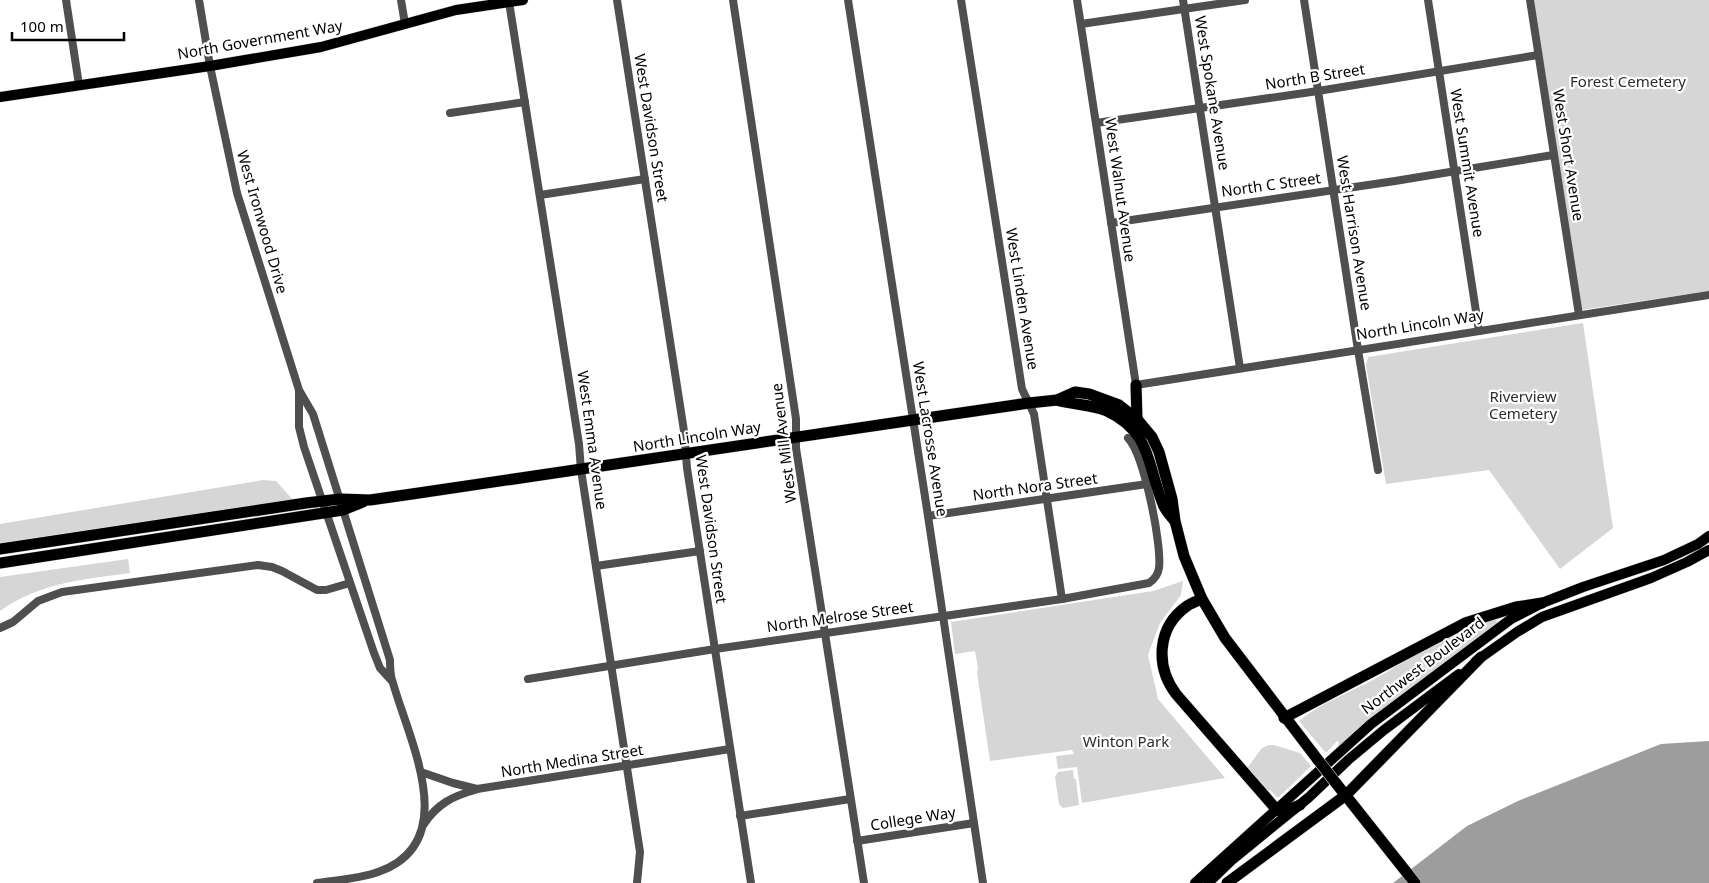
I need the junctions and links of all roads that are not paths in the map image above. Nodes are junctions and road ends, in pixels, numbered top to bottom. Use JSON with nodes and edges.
{"nodes":[{"id":1,"x":66,"y":0,"type":"edge"},
{"id":2,"x":199,"y":0,"type":"edge"},
{"id":3,"x":401,"y":0,"type":"edge"},
{"id":4,"x":523,"y":0,"type":"edge"},
{"id":5,"x":617,"y":0,"type":"edge"},
{"id":6,"x":733,"y":0,"type":"edge"},
{"id":7,"x":848,"y":0,"type":"edge"},
{"id":8,"x":962,"y":0,"type":"edge"},
{"id":9,"x":1077,"y":0,"type":"edge"},
{"id":10,"x":1183,"y":0,"type":"edge"},
{"id":11,"x":1245,"y":0,"type":"edge"},
{"id":12,"x":1304,"y":0,"type":"edge"},
{"id":13,"x":1428,"y":0,"type":"edge"},
{"id":14,"x":1530,"y":0,"type":"edge"},
{"id":15,"x":509,"y":2,"type":"junction"},
{"id":16,"x":1185,"y":10,"type":"junction"},
{"id":17,"x":405,"y":24,"type":"junction"},
{"id":18,"x":1081,"y":24,"type":"junction"},
{"id":19,"x":1538,"y":55,"type":"junction"},
{"id":20,"x":210,"y":66,"type":"junction"},
{"id":21,"x":1438,"y":72,"type":"junction"},
{"id":22,"x":78,"y":85,"type":"junction"},
{"id":23,"x":1318,"y":91,"type":"junction"},
{"id":24,"x":0,"y":97,"type":"edge"},
{"id":25,"x":525,"y":102,"type":"junction"},
{"id":26,"x":1200,"y":108,"type":"junction"},
{"id":27,"x":450,"y":113,"type":"dead end"},
{"id":28,"x":1096,"y":123,"type":"junction"},
{"id":29,"x":1553,"y":155,"type":"junction"},
{"id":30,"x":1454,"y":171,"type":"junction"},
{"id":31,"x":645,"y":179,"type":"junction"},
{"id":32,"x":1334,"y":190,"type":"junction"},
{"id":33,"x":540,"y":195,"type":"junction"},
{"id":34,"x":1216,"y":207,"type":"junction"},
{"id":35,"x":1111,"y":223,"type":"junction"},
{"id":36,"x":1709,"y":295,"type":"edge"},
{"id":37,"x":1579,"y":315,"type":"junction"},
{"id":38,"x":1479,"y":331,"type":"junction"},
{"id":39,"x":1358,"y":350,"type":"junction"},
{"id":40,"x":1240,"y":368,"type":"junction"},
{"id":41,"x":1136,"y":384,"type":"junction"},
{"id":42,"x":299,"y":390,"type":"junction"},
{"id":43,"x":1057,"y":400,"type":"junction"},
{"id":44,"x":1113,"y":402,"type":"junction"},
{"id":45,"x":1029,"y":403,"type":"junction"},
{"id":46,"x":1137,"y":419,"type":"junction"},
{"id":47,"x":913,"y":420,"type":"junction"},
{"id":48,"x":796,"y":437,"type":"junction"},
{"id":49,"x":1128,"y":438,"type":"dead end"},
{"id":50,"x":686,"y":454,"type":"junction"},
{"id":51,"x":581,"y":470,"type":"junction"},
{"id":52,"x":1378,"y":470,"type":"dead end"},
{"id":53,"x":1147,"y":484,"type":"junction"},
{"id":54,"x":1048,"y":499,"type":"junction"},
{"id":55,"x":322,"y":501,"type":"junction"},
{"id":56,"x":341,"y":505,"type":"junction"},
{"id":57,"x":326,"y":513,"type":"junction"},
{"id":58,"x":928,"y":516,"type":"junction"},
{"id":59,"x":1175,"y":522,"type":"junction"},
{"id":60,"x":1709,"y":536,"type":"edge"},
{"id":61,"x":0,"y":550,"type":"edge"},
{"id":62,"x":1709,"y":550,"type":"edge"},
{"id":63,"x":700,"y":551,"type":"junction"},
{"id":64,"x":0,"y":562,"type":"edge"},
{"id":65,"x":596,"y":566,"type":"junction"},
{"id":66,"x":350,"y":583,"type":"junction"},
{"id":67,"x":1062,"y":599,"type":"junction"},
{"id":68,"x":1202,"y":599,"type":"junction"},
{"id":69,"x":1542,"y":603,"type":"junction"},
{"id":70,"x":943,"y":616,"type":"junction"},
{"id":71,"x":0,"y":628,"type":"edge"},
{"id":72,"x":825,"y":632,"type":"junction"},
{"id":73,"x":714,"y":649,"type":"junction"},
{"id":74,"x":1482,"y":657,"type":"junction"},
{"id":75,"x":611,"y":664,"type":"junction"},
{"id":76,"x":528,"y":679,"type":"dead end"},
{"id":77,"x":392,"y":681,"type":"junction"},
{"id":78,"x":1284,"y":718,"type":"junction"},
{"id":79,"x":730,"y":749,"type":"junction"},
{"id":80,"x":627,"y":766,"type":"junction"},
{"id":81,"x":421,"y":772,"type":"junction"},
{"id":82,"x":477,"y":789,"type":"junction"},
{"id":83,"x":1346,"y":795,"type":"junction"},
{"id":84,"x":850,"y":799,"type":"junction"},
{"id":85,"x":1300,"y":805,"type":"junction"},
{"id":86,"x":1276,"y":809,"type":"junction"},
{"id":87,"x":740,"y":816,"type":"junction"},
{"id":88,"x":974,"y":823,"type":"junction"},
{"id":89,"x":422,"y":827,"type":"junction"},
{"id":90,"x":857,"y":841,"type":"junction"},
{"id":91,"x":317,"y":883,"type":"edge"},
{"id":92,"x":637,"y":883,"type":"edge"},
{"id":93,"x":751,"y":883,"type":"edge"},
{"id":94,"x":864,"y":883,"type":"edge"},
{"id":95,"x":982,"y":883,"type":"edge"},
{"id":96,"x":1195,"y":883,"type":"edge"},
{"id":97,"x":1208,"y":883,"type":"edge"},
{"id":98,"x":1227,"y":883,"type":"edge"},
{"id":99,"x":1415,"y":883,"type":"edge"}],
"edges":[{"from":1,"to":22,"type":"street"},
{"from":2,"to":20,"type":"street","name":"West Ironwood Drive"},
{"from":3,"to":17,"type":"street"},
{"from":4,"to":15,"type":"main road","name":"North Government Way"},
{"from":5,"to":31,"type":"street","name":"West Davidson Street"},
{"from":6,"to":48,"type":"street","name":"West Mill Avenue"},
{"from":7,"to":47,"type":"street","name":"West Lacrosse Avenue"},
{"from":8,"to":45,"type":"street","name":"West Linden Avenue"},
{"from":9,"to":18,"type":"street","name":"West Walnut Avenue"},
{"from":10,"to":16,"type":"street","name":"West Spokane Avenue"},
{"from":11,"to":16,"type":"street"},
{"from":12,"to":23,"type":"street","name":"West Harrison Avenue"},
{"from":13,"to":21,"type":"street","name":"West Summit Avenue"},
{"from":14,"to":19,"type":"street","name":"West Short Avenue"},
{"from":15,"to":17,"type":"main road","name":"North Government Way"},
{"from":15,"to":25,"type":"street","name":"West Emma Avenue"},
{"from":16,"to":18,"type":"street"},
{"from":16,"to":26,"type":"street","name":"West Spokane Avenue"},
{"from":17,"to":20,"type":"main road","name":"North Government Way"},
{"from":18,"to":28,"type":"street","name":"West Walnut Avenue"},
{"from":19,"to":21,"type":"street","name":"North B Street"},
{"from":19,"to":29,"type":"street","name":"West Short Avenue"},
{"from":20,"to":22,"type":"main road","name":"North Government Way"},
{"from":20,"to":42,"type":"street","name":"West Ironwood Drive"},
{"from":21,"to":23,"type":"street","name":"North B Street"},
{"from":21,"to":30,"type":"street","name":"West Summit Avenue"},
{"from":22,"to":24,"type":"main road","name":"North Government Way"},
{"from":23,"to":26,"type":"street","name":"North B Street"},
{"from":23,"to":32,"type":"street","name":"West Harrison Avenue"},
{"from":25,"to":27,"type":"street"},
{"from":25,"to":33,"type":"street","name":"West Emma Avenue"},
{"from":26,"to":28,"type":"street","name":"North B Street"},
{"from":26,"to":34,"type":"street","name":"West Spokane Avenue"},
{"from":28,"to":35,"type":"street","name":"West Walnut Avenue"},
{"from":29,"to":30,"type":"street","name":"North C Street"},
{"from":29,"to":37,"type":"street","name":"West Short Avenue"},
{"from":30,"to":32,"type":"street","name":"North C Street"},
{"from":30,"to":38,"type":"street","name":"West Summit Avenue"},
{"from":31,"to":33,"type":"street"},
{"from":31,"to":50,"type":"street","name":"West Davidson Street"},
{"from":32,"to":34,"type":"street","name":"North C Street"},
{"from":32,"to":39,"type":"street","name":"West Harrison Avenue"},
{"from":33,"to":51,"type":"street","name":"West Emma Avenue"},
{"from":34,"to":35,"type":"street","name":"North C Street"},
{"from":34,"to":40,"type":"street","name":"West Spokane Avenue"},
{"from":35,"to":41,"type":"street","name":"West Walnut Avenue"},
{"from":36,"to":37,"type":"street","name":"North Lincoln Way"},
{"from":37,"to":38,"type":"street","name":"North Lincoln Way"},
{"from":38,"to":39,"type":"street","name":"North Lincoln Way"},
{"from":39,"to":40,"type":"street","name":"North Lincoln Way"},
{"from":39,"to":52,"type":"street","name":"West Harrison Avenue"},
{"from":40,"to":41,"type":"street","name":"North Lincoln Way"},
{"from":41,"to":44,"type":"highway"},
{"from":41,"to":46,"type":"highway"},
{"from":42,"to":55,"type":"street","name":"West Ironwood Drive"},
{"from":42,"to":56,"type":"street","name":"West Ironwood Drive"},
{"from":43,"to":44,"type":"highway"},
{"from":43,"to":45,"type":"highway","name":"North Lincoln Way"},
{"from":43,"to":59,"type":"highway"},
{"from":44,"to":46,"type":"highway"},
{"from":45,"to":47,"type":"highway","name":"North Lincoln Way"},
{"from":45,"to":54,"type":"street","name":"West Linden Avenue"},
{"from":46,"to":59,"type":"highway"},
{"from":47,"to":48,"type":"highway","name":"North Lincoln Way"},
{"from":47,"to":58,"type":"street","name":"West Lacrosse Avenue"},
{"from":48,"to":50,"type":"highway","name":"North Lincoln Way"},
{"from":48,"to":72,"type":"street","name":"West Mill Avenue"},
{"from":49,"to":53,"type":"street"},
{"from":50,"to":51,"type":"highway","name":"North Lincoln Way"},
{"from":50,"to":63,"type":"street","name":"West Davidson Street"},
{"from":51,"to":56,"type":"highway","name":"North Lincoln Way"},
{"from":51,"to":65,"type":"street","name":"West Emma Avenue"},
{"from":53,"to":54,"type":"street","name":"North Nora Street"},
{"from":53,"to":67,"type":"street","name":"North Melrose Street"},
{"from":54,"to":58,"type":"street","name":"North Nora Street"},
{"from":54,"to":67,"type":"street","name":"West Linden Avenue"},
{"from":55,"to":56,"type":"highway"},
{"from":55,"to":57,"type":"street","name":"West Ironwood Drive"},
{"from":55,"to":61,"type":"highway"},
{"from":56,"to":57,"type":"highway"},
{"from":56,"to":77,"type":"street","name":"West Ironwood Drive"},
{"from":57,"to":64,"type":"highway"},
{"from":57,"to":66,"type":"street","name":"West Ironwood Drive"},
{"from":58,"to":70,"type":"street","name":"West Lacrosse Avenue"},
{"from":59,"to":68,"type":"highway"},
{"from":60,"to":69,"type":"main road","name":"Northwest Boulevard"},
{"from":62,"to":74,"type":"main road","name":"Northwest Boulevard"},
{"from":63,"to":65,"type":"street"},
{"from":63,"to":73,"type":"street","name":"West Davidson Street"},
{"from":65,"to":75,"type":"street","name":"West Emma Avenue"},
{"from":66,"to":71,"type":"street"},
{"from":66,"to":77,"type":"street","name":"West Ironwood Drive"},
{"from":67,"to":70,"type":"street","name":"North Melrose Street"},
{"from":68,"to":78,"type":"highway"},
{"from":68,"to":86,"type":"highway"},
{"from":69,"to":78,"type":"highway"},
{"from":69,"to":86,"type":"main road","name":"Northwest Boulevard"},
{"from":70,"to":72,"type":"street","name":"North Melrose Street"},
{"from":70,"to":88,"type":"street","name":"West Lacrosse Avenue"},
{"from":72,"to":73,"type":"street","name":"North Melrose Street"},
{"from":72,"to":84,"type":"street","name":"West Mill Avenue"},
{"from":73,"to":75,"type":"street","name":"North Melrose Street"},
{"from":73,"to":79,"type":"street","name":"West Davidson Street"},
{"from":74,"to":83,"type":"highway"},
{"from":74,"to":85,"type":"main road","name":"Northwest Boulevard"},
{"from":75,"to":76,"type":"street","name":"North Melrose Street"},
{"from":75,"to":80,"type":"street","name":"West Emma Avenue"},
{"from":77,"to":81,"type":"street","name":"West Ironwood Drive"},
{"from":78,"to":83,"type":"highway","bridge":true},
{"from":79,"to":80,"type":"street","name":"North Medina Street"},
{"from":79,"to":87,"type":"street","name":"West Davidson Street"},
{"from":80,"to":82,"type":"street","name":"North Medina Street"},
{"from":80,"to":92,"type":"street","name":"West Emma Avenue"},
{"from":81,"to":82,"type":"street","name":"North Medina Street"},
{"from":81,"to":89,"type":"street","name":"West Ironwood Drive"},
{"from":82,"to":89,"type":"street"},
{"from":83,"to":98,"type":"highway"},
{"from":83,"to":99,"type":"highway"},
{"from":84,"to":87,"type":"street"},
{"from":84,"to":90,"type":"street","name":"West Mill Avenue"},
{"from":85,"to":86,"type":"highway"},
{"from":85,"to":97,"type":"main road","name":"Northwest Boulevard"},
{"from":86,"to":96,"type":"main road","name":"Northwest Boulevard"},
{"from":87,"to":93,"type":"street","name":"West Davidson Street"},
{"from":88,"to":90,"type":"street","name":"College Way"},
{"from":88,"to":95,"type":"street","name":"West Lacrosse Avenue"},
{"from":89,"to":91,"type":"street","name":"West Ironwood Drive"},
{"from":90,"to":94,"type":"street","name":"West Mill Avenue"}]}
